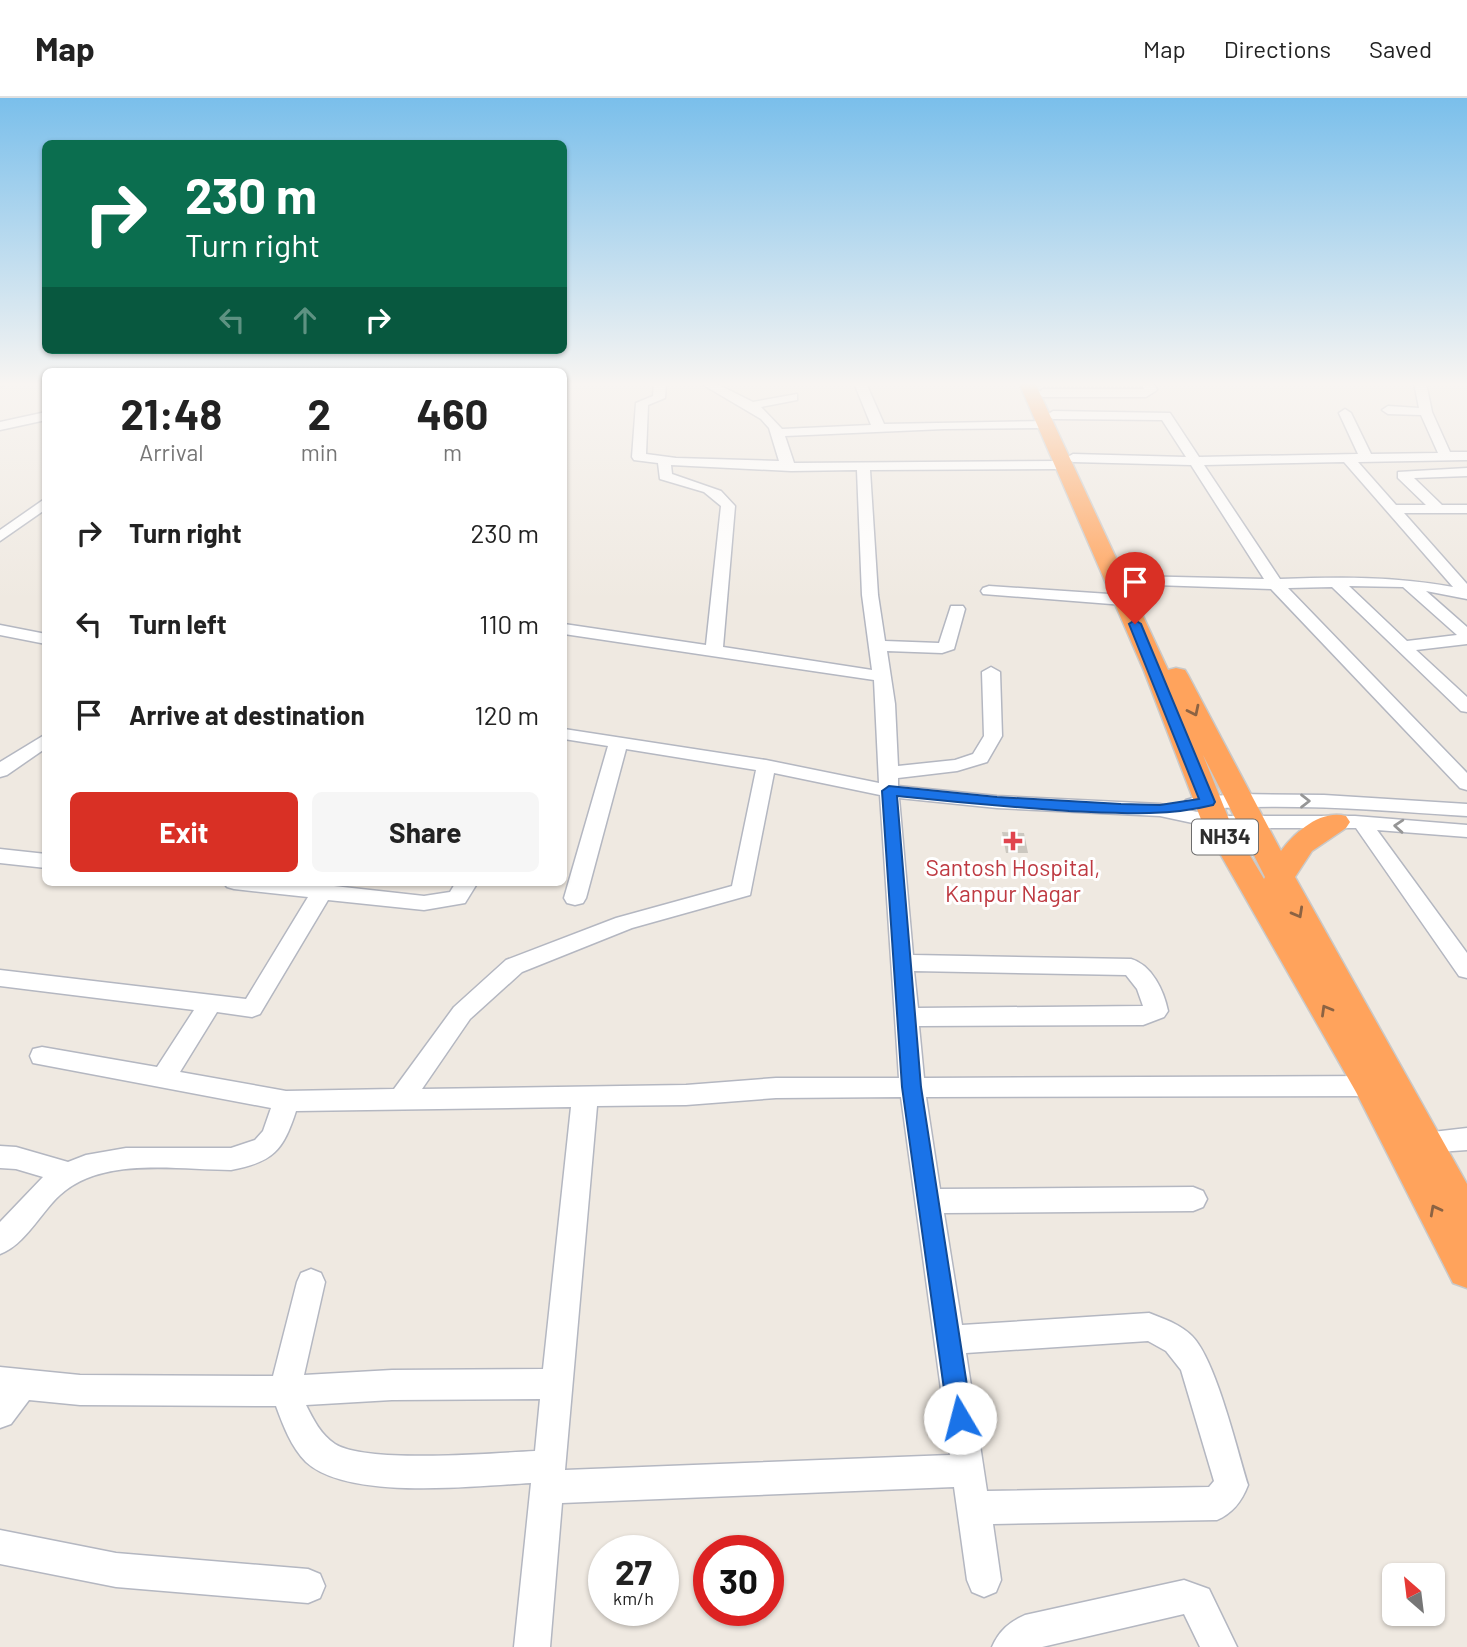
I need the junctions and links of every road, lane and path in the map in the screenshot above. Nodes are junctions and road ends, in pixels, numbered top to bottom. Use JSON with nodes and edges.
{"nodes":[{"id":1,"x":639,"y":455,"type":"edge"},
{"id":2,"x":785,"y":455,"type":"edge"},
{"id":3,"x":1066,"y":455,"type":"edge"},
{"id":4,"x":1192,"y":455,"type":"edge"},
{"id":5,"x":1467,"y":456,"type":"edge"},
{"id":6,"x":1446,"y":457,"type":"joint"},
{"id":7,"x":1366,"y":458,"type":"joint"},
{"id":8,"x":1430,"y":458,"type":"junction"},
{"id":9,"x":1348,"y":459,"type":"junction"},
{"id":10,"x":664,"y":461,"type":"junction"},
{"id":11,"x":1068,"y":461,"type":"junction"},
{"id":12,"x":1195,"y":461,"type":"junction"},
{"id":13,"x":787,"y":465,"type":"junction"},
{"id":14,"x":863,"y":466,"type":"junction"},
{"id":15,"x":1448,"y":472,"type":"junction"},
{"id":16,"x":1467,"y":472,"type":"edge"},
{"id":17,"x":42,"y":505,"type":"edge"},
{"id":18,"x":1394,"y":509,"type":"junction"},
{"id":19,"x":1438,"y":509,"type":"junction"},
{"id":20,"x":1467,"y":509,"type":"edge"},
{"id":21,"x":2,"y":533,"type":"edge"},
{"id":22,"x":1335,"y":582,"type":"junction"},
{"id":23,"x":1407,"y":583,"type":"junction"},
{"id":24,"x":1275,"y":584,"type":"junction"},
{"id":25,"x":989,"y":591,"type":"dead end"},
{"id":26,"x":1128,"y":591,"type":"junction"},
{"id":27,"x":1467,"y":593,"type":"edge"},
{"id":28,"x":957,"y":609,"type":"dead end"},
{"id":29,"x":567,"y":629,"type":"edge"},
{"id":30,"x":0,"y":630,"type":"edge"},
{"id":31,"x":1467,"y":637,"type":"edge"},
{"id":32,"x":42,"y":638,"type":"edge"},
{"id":33,"x":877,"y":646,"type":"junction"},
{"id":34,"x":1403,"y":646,"type":"junction"},
{"id":35,"x":714,"y":651,"type":"junction"},
{"id":36,"x":991,"y":672,"type":"dead end"},
{"id":37,"x":881,"y":676,"type":"junction"},
{"id":38,"x":1467,"y":707,"type":"edge"},
{"id":39,"x":567,"y":734,"type":"edge"},
{"id":40,"x":42,"y":741,"type":"edge"},
{"id":41,"x":618,"y":743,"type":"junction"},
{"id":42,"x":766,"y":766,"type":"junction"},
{"id":43,"x":0,"y":771,"type":"edge"},
{"id":44,"x":889,"y":782,"type":"junction"},
{"id":45,"x":1467,"y":784,"type":"edge"},
{"id":46,"x":1242,"y":810,"type":"junction"},
{"id":47,"x":1467,"y":810,"type":"edge"},
{"id":48,"x":1212,"y":812,"type":"junction"},
{"id":49,"x":1349,"y":822,"type":"junction"},
{"id":50,"x":1467,"y":831,"type":"edge"},
{"id":51,"x":0,"y":856,"type":"edge"},
{"id":52,"x":42,"y":861,"type":"edge"},
{"id":53,"x":1279,"y":879,"type":"junction"},
{"id":54,"x":269,"y":886,"type":"edge"},
{"id":55,"x":464,"y":886,"type":"edge"},
{"id":56,"x":322,"y":892,"type":"junction"},
{"id":57,"x":575,"y":898,"type":"dead end"},
{"id":58,"x":902,"y":963,"type":"junction"},
{"id":59,"x":1467,"y":970,"type":"edge"},
{"id":60,"x":0,"y":978,"type":"edge"},
{"id":61,"x":211,"y":1003,"type":"junction"},
{"id":62,"x":906,"y":1017,"type":"junction"},
{"id":63,"x":42,"y":1056,"type":"dead end"},
{"id":64,"x":163,"y":1078,"type":"junction"},
{"id":65,"x":1383,"y":1086,"type":"junction"},
{"id":66,"x":912,"y":1087,"type":"junction"},
{"id":67,"x":585,"y":1097,"type":"junction"},
{"id":68,"x":402,"y":1098,"type":"junction"},
{"id":69,"x":286,"y":1101,"type":"junction"},
{"id":70,"x":1467,"y":1139,"type":"edge"},
{"id":71,"x":1424,"y":1142,"type":"junction"},
{"id":72,"x":0,"y":1157,"type":"edge"},
{"id":73,"x":69,"y":1173,"type":"junction"},
{"id":74,"x":1193,"y":1199,"type":"dead end"},
{"id":75,"x":929,"y":1201,"type":"junction"},
{"id":76,"x":1467,"y":1221,"type":"edge"},
{"id":77,"x":0,"y":1242,"type":"edge"},
{"id":78,"x":1467,"y":1270,"type":"edge"},
{"id":79,"x":311,"y":1282,"type":"dead end"},
{"id":80,"x":949,"y":1340,"type":"junction"},
{"id":81,"x":11,"y":1383,"type":"edge"},
{"id":82,"x":557,"y":1384,"type":"junction"},
{"id":83,"x":285,"y":1391,"type":"junction"},
{"id":84,"x":0,"y":1413,"type":"edge"},
{"id":85,"x":968,"y":1470,"type":"junction"},
{"id":86,"x":549,"y":1476,"type":"junction"},
{"id":87,"x":974,"y":1508,"type":"junction"},
{"id":88,"x":0,"y":1548,"type":"edge"},
{"id":89,"x":984,"y":1580,"type":"dead end"},
{"id":90,"x":308,"y":1586,"type":"dead end"},
{"id":91,"x":533,"y":1647,"type":"edge"},
{"id":92,"x":1010,"y":1647,"type":"edge"},
{"id":93,"x":1219,"y":1647,"type":"edge"}],
"edges":[{"from":1,"to":10,"type":"street"},
{"from":2,"to":13,"type":"street"},
{"from":3,"to":11,"type":"highway","number":"NH34"},
{"from":4,"to":12,"type":"street"},
{"from":5,"to":6,"type":"street"},
{"from":6,"to":8,"type":"street"},
{"from":7,"to":8,"type":"street"},
{"from":7,"to":9,"type":"street"},
{"from":8,"to":15,"type":"street"},
{"from":9,"to":12,"type":"street"},
{"from":9,"to":18,"type":"street"},
{"from":10,"to":13,"type":"street"},
{"from":10,"to":35,"type":"street"},
{"from":11,"to":12,"type":"street"},
{"from":11,"to":14,"type":"street"},
{"from":11,"to":26,"type":"highway","number":"NH34"},
{"from":12,"to":24,"type":"street"},
{"from":13,"to":14,"type":"street"},
{"from":14,"to":33,"type":"street"},
{"from":15,"to":16,"type":"street"},
{"from":15,"to":19,"type":"street"},
{"from":17,"to":21,"type":"street"},
{"from":18,"to":19,"type":"street"},
{"from":18,"to":27,"type":"street"},
{"from":19,"to":20,"type":"street"},
{"from":22,"to":23,"type":"street"},
{"from":22,"to":24,"type":"street"},
{"from":22,"to":34,"type":"street"},
{"from":23,"to":27,"type":"street"},
{"from":23,"to":31,"type":"street"},
{"from":24,"to":26,"type":"street"},
{"from":24,"to":45,"type":"street"},
{"from":25,"to":26,"type":"street"},
{"from":26,"to":46,"type":"highway","number":"NH34","one_way":true},
{"from":26,"to":48,"type":"highway","number":"NH34"},
{"from":28,"to":33,"type":"street"},
{"from":29,"to":35,"type":"street"},
{"from":30,"to":32,"type":"street"},
{"from":31,"to":34,"type":"street"},
{"from":33,"to":37,"type":"street"},
{"from":34,"to":38,"type":"street"},
{"from":35,"to":37,"type":"street"},
{"from":36,"to":44,"type":"street"},
{"from":37,"to":44,"type":"street"},
{"from":39,"to":41,"type":"street"},
{"from":40,"to":43,"type":"street"},
{"from":41,"to":42,"type":"street"},
{"from":41,"to":57,"type":"street"},
{"from":42,"to":44,"type":"street"},
{"from":42,"to":68,"type":"street"},
{"from":44,"to":48,"type":"street"},
{"from":44,"to":58,"type":"street"},
{"from":46,"to":47,"type":"street","one_way":true},
{"from":46,"to":48,"type":"street"},
{"from":46,"to":49,"type":"street"},
{"from":46,"to":53,"type":"highway","number":"NH34"},
{"from":65,"to":48,"type":"highway","number":"NH34","one_way":true},
{"from":50,"to":49,"type":"street","one_way":true},
{"from":49,"to":53,"type":"highway"},
{"from":49,"to":59,"type":"street"},
{"from":51,"to":52,"type":"street"},
{"from":53,"to":65,"type":"highway","number":"NH34","one_way":true},
{"from":54,"to":56,"type":"street"},
{"from":55,"to":56,"type":"street"},
{"from":56,"to":61,"type":"street"},
{"from":58,"to":62,"type":"street"},
{"from":58,"to":62,"type":"street"},
{"from":60,"to":61,"type":"street"},
{"from":61,"to":64,"type":"street"},
{"from":62,"to":66,"type":"street"},
{"from":63,"to":64,"type":"street"},
{"from":64,"to":69,"type":"street"},
{"from":65,"to":66,"type":"street"},
{"from":65,"to":71,"type":"highway","number":"NH34"},
{"from":78,"to":65,"type":"highway","number":"NH34","one_way":true},
{"from":66,"to":67,"type":"street"},
{"from":66,"to":75,"type":"street"},
{"from":67,"to":68,"type":"street"},
{"from":67,"to":82,"type":"street"},
{"from":68,"to":69,"type":"street"},
{"from":69,"to":73,"type":"street"},
{"from":70,"to":71,"type":"street"},
{"from":71,"to":76,"type":"highway","number":"NH34"},
{"from":72,"to":73,"type":"street"},
{"from":73,"to":77,"type":"street"},
{"from":74,"to":75,"type":"street"},
{"from":75,"to":80,"type":"street"},
{"from":79,"to":83,"type":"street"},
{"from":80,"to":85,"type":"street"},
{"from":80,"to":87,"type":"street"},
{"from":81,"to":83,"type":"street"},
{"from":81,"to":84,"type":"street"},
{"from":82,"to":83,"type":"street"},
{"from":82,"to":86,"type":"street"},
{"from":83,"to":86,"type":"street"},
{"from":85,"to":86,"type":"street"},
{"from":85,"to":87,"type":"street"},
{"from":86,"to":91,"type":"street"},
{"from":87,"to":89,"type":"street"},
{"from":88,"to":90,"type":"street"},
{"from":92,"to":93,"type":"street"}]}
